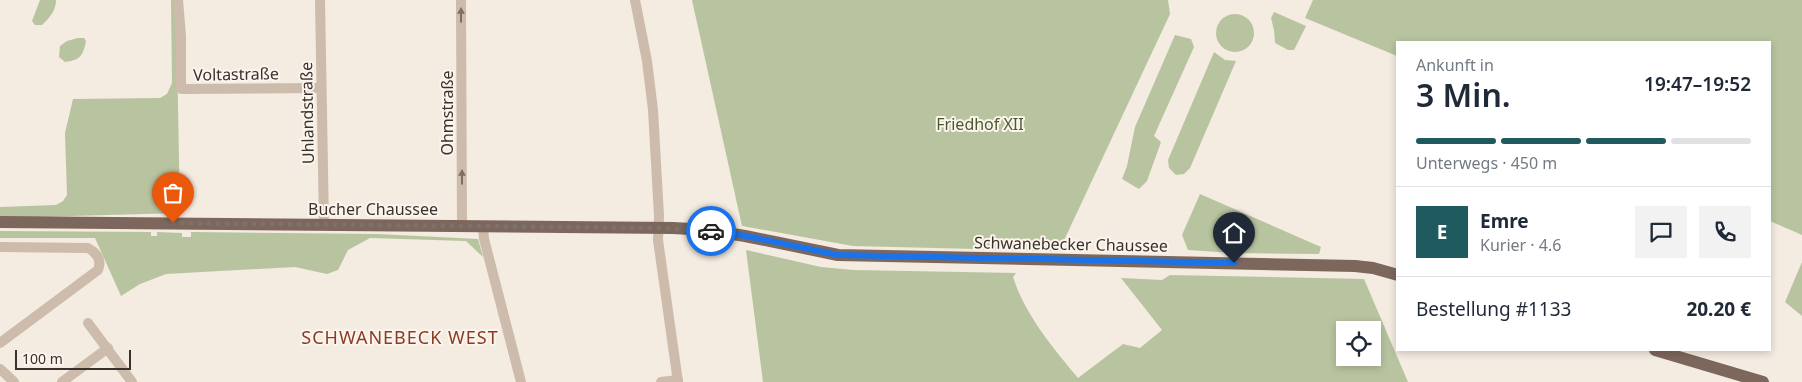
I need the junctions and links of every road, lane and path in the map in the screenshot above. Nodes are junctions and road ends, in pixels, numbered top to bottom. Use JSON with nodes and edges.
{"nodes":[{"id":1,"x":178,"y":0,"type":"edge"},
{"id":2,"x":320,"y":0,"type":"edge"},
{"id":3,"x":461,"y":0,"type":"edge"},
{"id":4,"x":635,"y":0,"type":"edge"},
{"id":5,"x":321,"y":88,"type":"junction"},
{"id":6,"x":0,"y":222,"type":"edge"},
{"id":7,"x":324,"y":225,"type":"junction"},
{"id":8,"x":462,"y":226,"type":"junction"},
{"id":9,"x":483,"y":226,"type":"junction"},
{"id":10,"x":659,"y":228,"type":"junction"},
{"id":11,"x":746,"y":236,"type":"joint"},
{"id":12,"x":0,"y":247,"type":"edge"},
{"id":13,"x":1396,"y":274,"type":"edge"},
{"id":14,"x":88,"y":323,"type":"dead end"},
{"id":15,"x":0,"y":343,"type":"edge"},
{"id":16,"x":108,"y":348,"type":"junction"},
{"id":17,"x":1658,"y":351,"type":"edge"},
{"id":18,"x":0,"y":368,"type":"edge"},
{"id":19,"x":678,"y":381,"type":"edge"},
{"id":20,"x":14,"y":382,"type":"edge"},
{"id":21,"x":62,"y":382,"type":"edge"},
{"id":22,"x":132,"y":382,"type":"edge"},
{"id":23,"x":521,"y":382,"type":"edge"},
{"id":24,"x":661,"y":382,"type":"edge"},
{"id":25,"x":1764,"y":382,"type":"edge"}],
"edges":[{"from":1,"to":5,"type":"street","name":"Voltastraße"},
{"from":2,"to":5,"type":"street","name":"Uhlandstraße"},
{"from":8,"to":3,"type":"street","name":"Ohmstraße","one_way":true},
{"from":4,"to":10,"type":"street"},
{"from":5,"to":7,"type":"street","name":"Uhlandstraße"},
{"from":6,"to":7,"type":"main road","name":"Bucher Chaussee"},
{"from":7,"to":8,"type":"main road","name":"Bucher Chaussee"},
{"from":8,"to":9,"type":"main road","name":"Bucher Chaussee"},
{"from":9,"to":10,"type":"main road","name":"Bucher Chaussee"},
{"from":9,"to":23,"type":"street"},
{"from":10,"to":11,"type":"main road","name":"Bucher Chaussee"},
{"from":10,"to":19,"type":"street"},
{"from":11,"to":13,"type":"main road","name":"Schwanebecker Chaussee"},
{"from":12,"to":15,"type":"street"},
{"from":14,"to":16,"type":"street"},
{"from":16,"to":21,"type":"street"},
{"from":16,"to":22,"type":"street"},
{"from":17,"to":25,"type":"main road"},
{"from":18,"to":20,"type":"street"},
{"from":19,"to":24,"type":"street"}]}
